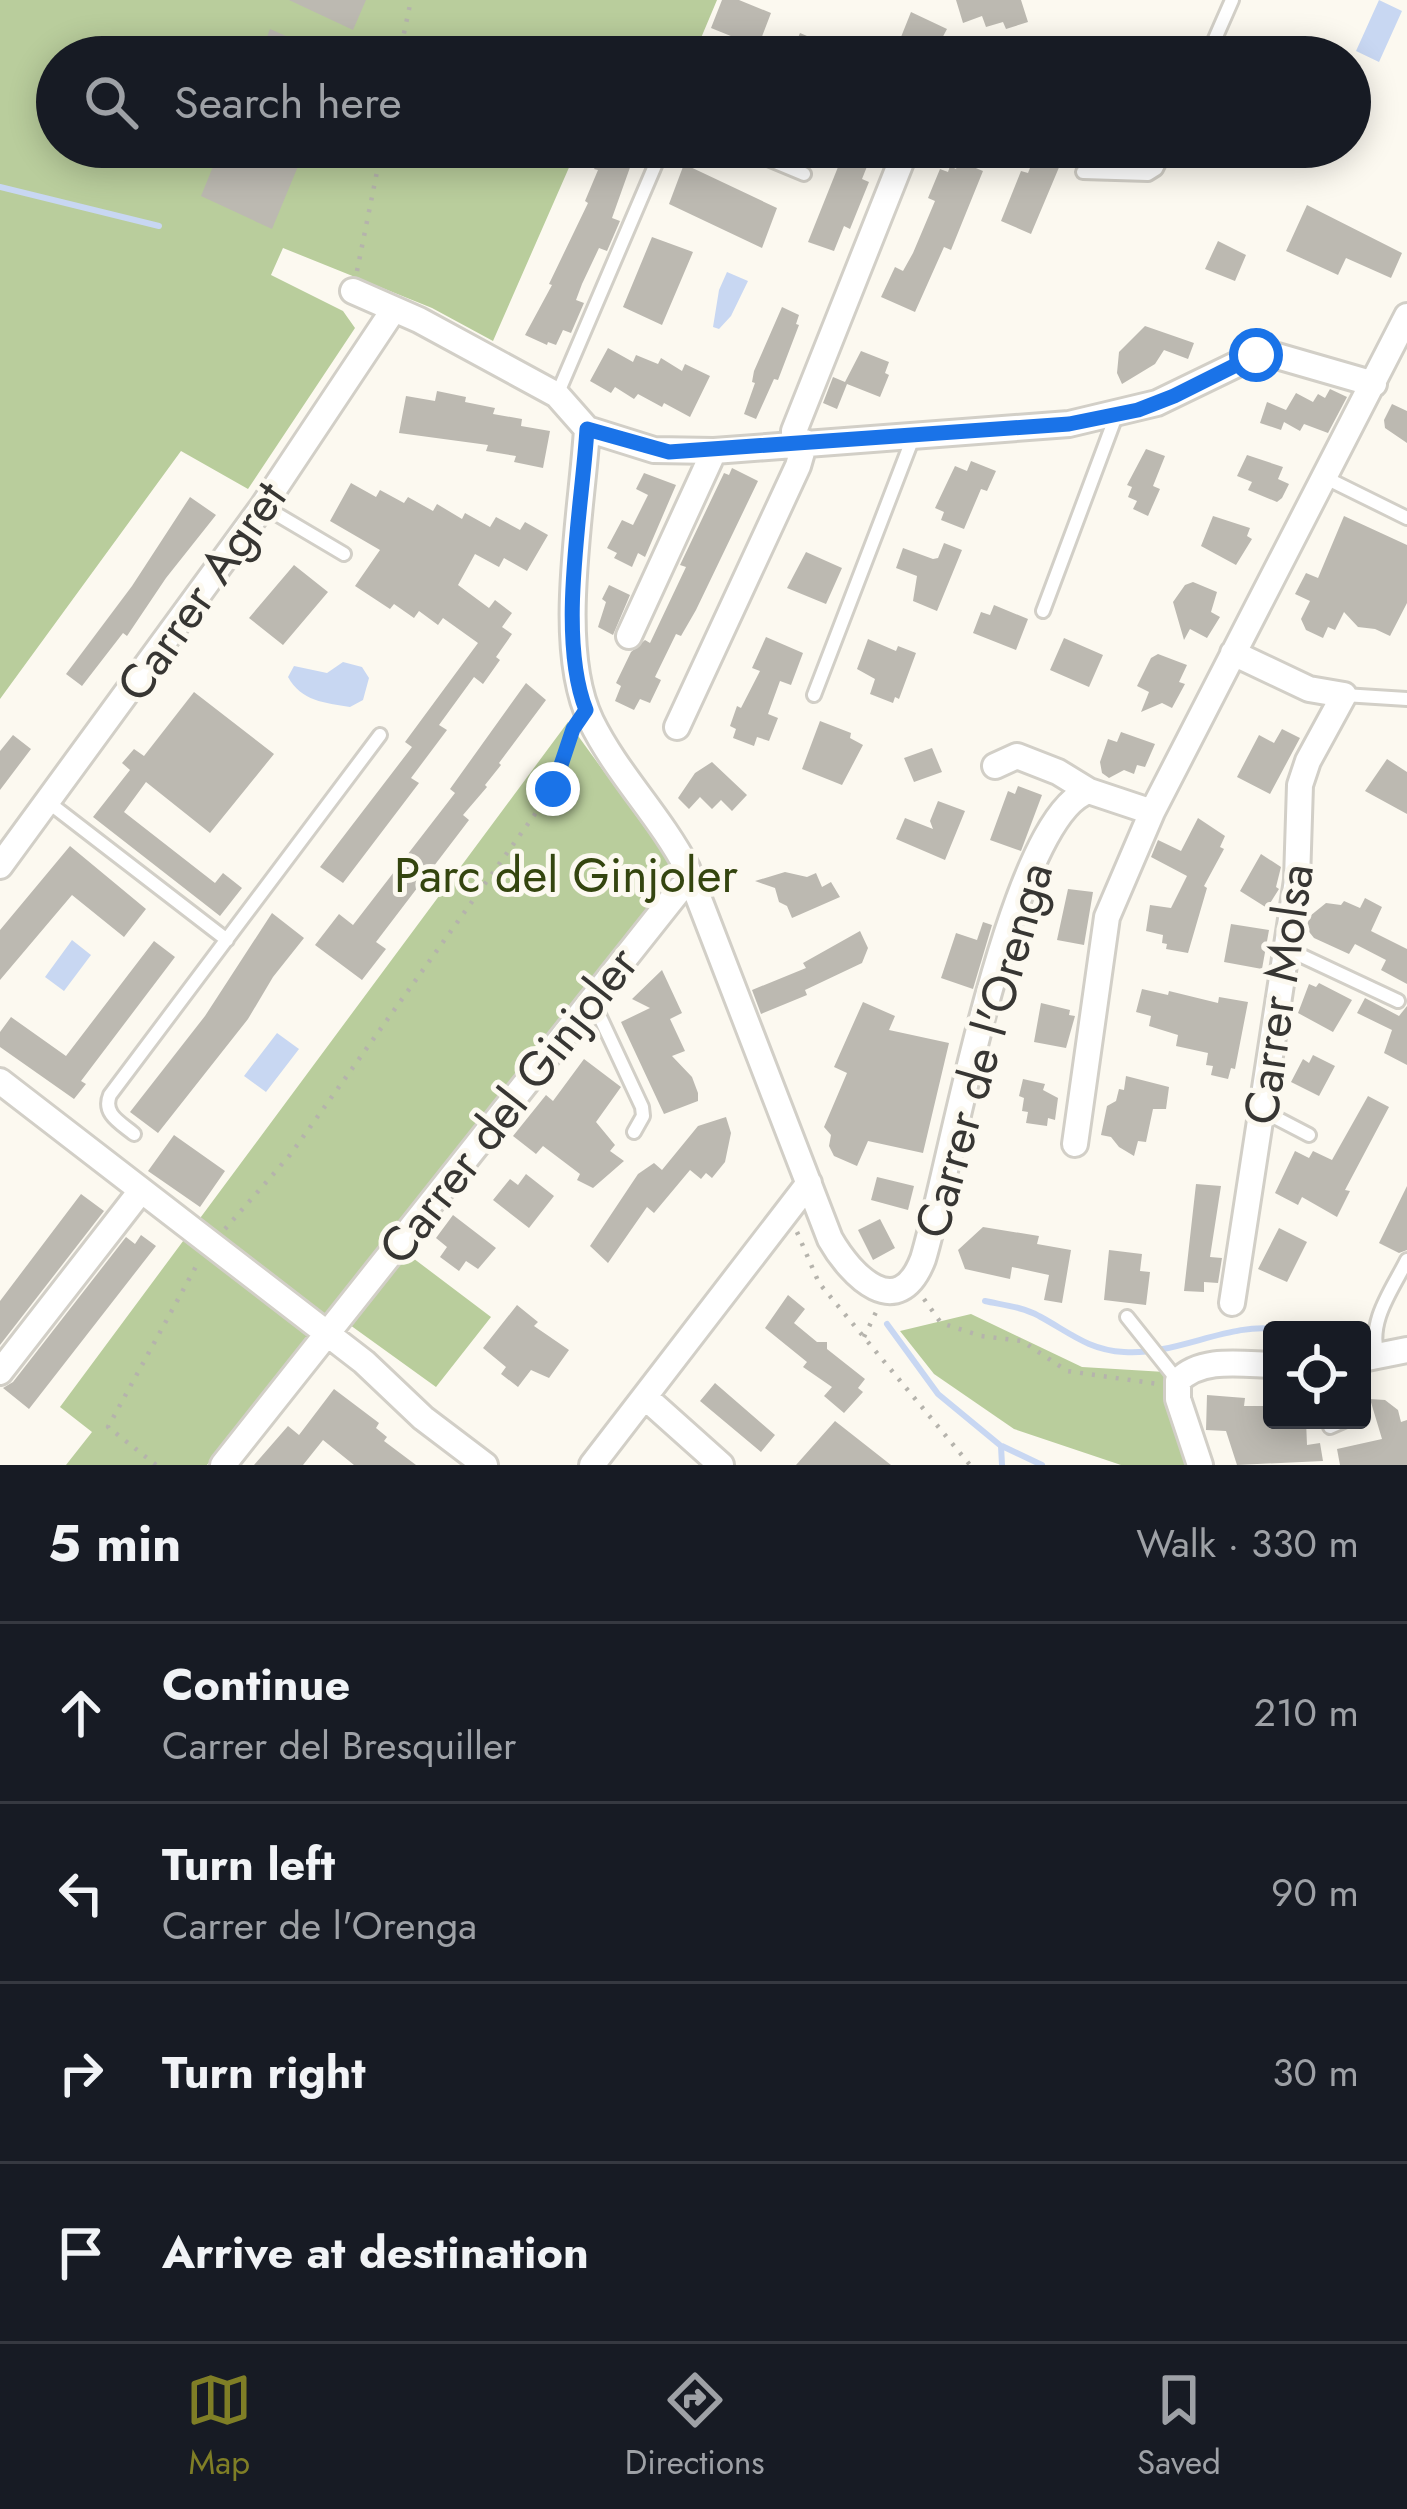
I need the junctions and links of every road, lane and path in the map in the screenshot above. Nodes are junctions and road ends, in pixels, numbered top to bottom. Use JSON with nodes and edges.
{"nodes":[{"id":1,"x":411,"y":0,"type":"edge"},
{"id":2,"x":1232,"y":0,"type":"edge"},
{"id":3,"x":403,"y":36,"type":"edge"},
{"id":4,"x":1216,"y":36,"type":"edge"},
{"id":5,"x":378,"y":168,"type":"edge"},
{"id":6,"x":655,"y":168,"type":"edge"},
{"id":7,"x":790,"y":168,"type":"edge"},
{"id":8,"x":899,"y":168,"type":"edge"},
{"id":9,"x":1157,"y":168,"type":"edge"},
{"id":10,"x":1083,"y":172,"type":"dead end"},
{"id":11,"x":804,"y":174,"type":"dead end"},
{"id":12,"x":353,"y":291,"type":"joint"},
{"id":13,"x":394,"y":309,"type":"junction"},
{"id":14,"x":1407,"y":316,"type":"edge"},
{"id":15,"x":1398,"y":355,"type":"edge"},
{"id":16,"x":1374,"y":384,"type":"junction"},
{"id":17,"x":557,"y":395,"type":"junction"},
{"id":18,"x":1116,"y":415,"type":"junction"},
{"id":19,"x":587,"y":429,"type":"junction"},
{"id":20,"x":914,"y":435,"type":"junction"},
{"id":21,"x":799,"y":442,"type":"junction"},
{"id":22,"x":714,"y":451,"type":"junction"},
{"id":23,"x":1326,"y":478,"type":"junction"},
{"id":24,"x":263,"y":506,"type":"junction"},
{"id":25,"x":1407,"y":518,"type":"edge"},
{"id":26,"x":344,"y":554,"type":"dead end"},
{"id":27,"x":1043,"y":611,"type":"dead end"},
{"id":28,"x":629,"y":635,"type":"dead end"},
{"id":29,"x":1233,"y":653,"type":"junction"},
{"id":30,"x":1344,"y":694,"type":"junction"},
{"id":31,"x":814,"y":695,"type":"dead end"},
{"id":32,"x":1407,"y":699,"type":"edge"},
{"id":33,"x":586,"y":710,"type":"junction"},
{"id":34,"x":677,"y":728,"type":"dead end"},
{"id":35,"x":380,"y":734,"type":"dead end"},
{"id":36,"x":995,"y":766,"type":"dead end"},
{"id":37,"x":1089,"y":791,"type":"junction"},
{"id":38,"x":48,"y":802,"type":"junction"},
{"id":39,"x":1153,"y":812,"type":"junction"},
{"id":40,"x":0,"y":866,"type":"edge"},
{"id":41,"x":694,"y":884,"type":"junction"},
{"id":42,"x":227,"y":940,"type":"junction"},
{"id":43,"x":1287,"y":949,"type":"junction"},
{"id":44,"x":591,"y":998,"type":"junction"},
{"id":45,"x":1399,"y":1001,"type":"dead end"},
{"id":46,"x":0,"y":1081,"type":"edge"},
{"id":47,"x":1261,"y":1110,"type":"junction"},
{"id":48,"x":634,"y":1132,"type":"dead end"},
{"id":49,"x":134,"y":1134,"type":"dead end"},
{"id":50,"x":1310,"y":1135,"type":"dead end"},
{"id":51,"x":1075,"y":1144,"type":"dead end"},
{"id":52,"x":809,"y":1183,"type":"junction"},
{"id":53,"x":140,"y":1192,"type":"junction"},
{"id":54,"x":787,"y":1210,"type":"junction"},
{"id":55,"x":211,"y":1245,"type":"junction"},
{"id":56,"x":1407,"y":1260,"type":"edge"},
{"id":57,"x":911,"y":1279,"type":"junction"},
{"id":58,"x":887,"y":1290,"type":"junction"},
{"id":59,"x":1232,"y":1303,"type":"dead end"},
{"id":60,"x":1126,"y":1317,"type":"dead end"},
{"id":61,"x":328,"y":1333,"type":"junction"},
{"id":62,"x":864,"y":1337,"type":"junction"},
{"id":63,"x":1391,"y":1356,"type":"edge"},
{"id":64,"x":1263,"y":1365,"type":"edge"},
{"id":65,"x":0,"y":1372,"type":"edge"},
{"id":66,"x":1174,"y":1374,"type":"junction"},
{"id":67,"x":645,"y":1397,"type":"junction"},
{"id":68,"x":156,"y":1465,"type":"edge"},
{"id":69,"x":223,"y":1465,"type":"edge"},
{"id":70,"x":485,"y":1465,"type":"edge"},
{"id":71,"x":592,"y":1465,"type":"edge"},
{"id":72,"x":721,"y":1465,"type":"edge"},
{"id":73,"x":970,"y":1465,"type":"edge"},
{"id":74,"x":1200,"y":1465,"type":"edge"}],
"edges":[{"from":1,"to":3,"type":"path"},
{"from":2,"to":4,"type":"lane"},
{"from":5,"to":12,"type":"path"},
{"from":6,"to":17,"type":"lane"},
{"from":7,"to":11,"type":"lane"},
{"from":8,"to":21,"type":"street"},
{"from":9,"to":10,"type":"lane"},
{"from":12,"to":13,"type":"street"},
{"from":13,"to":17,"type":"street"},
{"from":13,"to":24,"type":"street","name":"Carrer Agret"},
{"from":14,"to":15,"type":"street","name":"Carrer de l'Orenga"},
{"from":15,"to":16,"type":"street","name":"Carrer de l'Orenga"},
{"from":16,"to":18,"type":"street"},
{"from":16,"to":23,"type":"street","name":"Carrer de l'Orenga"},
{"from":17,"to":19,"type":"street"},
{"from":18,"to":20,"type":"street"},
{"from":18,"to":27,"type":"lane"},
{"from":19,"to":22,"type":"street"},
{"from":19,"to":33,"type":"street","name":"Carrer de l'Orenga"},
{"from":20,"to":21,"type":"street"},
{"from":20,"to":31,"type":"lane"},
{"from":21,"to":22,"type":"street"},
{"from":21,"to":34,"type":"street"},
{"from":22,"to":28,"type":"street"},
{"from":23,"to":25,"type":"lane"},
{"from":23,"to":29,"type":"street","name":"Carrer de l'Orenga"},
{"from":24,"to":26,"type":"lane"},
{"from":24,"to":38,"type":"street","name":"Carrer Agret"},
{"from":29,"to":30,"type":"street"},
{"from":29,"to":39,"type":"street","name":"Carrer de l'Orenga"},
{"from":30,"to":32,"type":"lane"},
{"from":30,"to":43,"type":"street","name":"Carrer Molsa"},
{"from":33,"to":41,"type":"street","name":"Carrer de l'Orenga"},
{"from":33,"to":55,"type":"path"},
{"from":35,"to":42,"type":"lane"},
{"from":36,"to":37,"type":"street"},
{"from":37,"to":39,"type":"street"},
{"from":37,"to":57,"type":"street","name":"Carrer de l'Orenga"},
{"from":38,"to":40,"type":"street","name":"Carrer Agret"},
{"from":38,"to":42,"type":"lane"},
{"from":39,"to":51,"type":"street","name":"Carrer de l'Orenga"},
{"from":41,"to":44,"type":"street","name":"Carrer del Ginjoler"},
{"from":41,"to":52,"type":"street","name":"Carrer de l'Orenga"},
{"from":42,"to":49,"type":"lane"},
{"from":43,"to":45,"type":"lane"},
{"from":43,"to":47,"type":"street","name":"Carrer Molsa"},
{"from":44,"to":48,"type":"lane"},
{"from":44,"to":61,"type":"street","name":"Carrer del Ginjoler"},
{"from":46,"to":53,"type":"street"},
{"from":47,"to":50,"type":"lane"},
{"from":47,"to":59,"type":"street","name":"Carrer Molsa"},
{"from":52,"to":54,"type":"street"},
{"from":52,"to":58,"type":"street","name":"Carrer de l'Orenga"},
{"from":53,"to":55,"type":"street"},
{"from":53,"to":65,"type":"street"},
{"from":54,"to":62,"type":"path"},
{"from":54,"to":67,"type":"street"},
{"from":55,"to":61,"type":"street"},
{"from":55,"to":68,"type":"path"},
{"from":56,"to":63,"type":"lane"},
{"from":57,"to":58,"type":"street","name":"Carrer de l'Orenga"},
{"from":57,"to":66,"type":"path"},
{"from":58,"to":62,"type":"path"},
{"from":60,"to":66,"type":"lane"},
{"from":61,"to":69,"type":"street","name":"Carrer del Ginjoler"},
{"from":61,"to":70,"type":"street"},
{"from":62,"to":73,"type":"path"},
{"from":64,"to":66,"type":"street"},
{"from":66,"to":74,"type":"street"},
{"from":67,"to":71,"type":"street"},
{"from":67,"to":72,"type":"street"}]}
